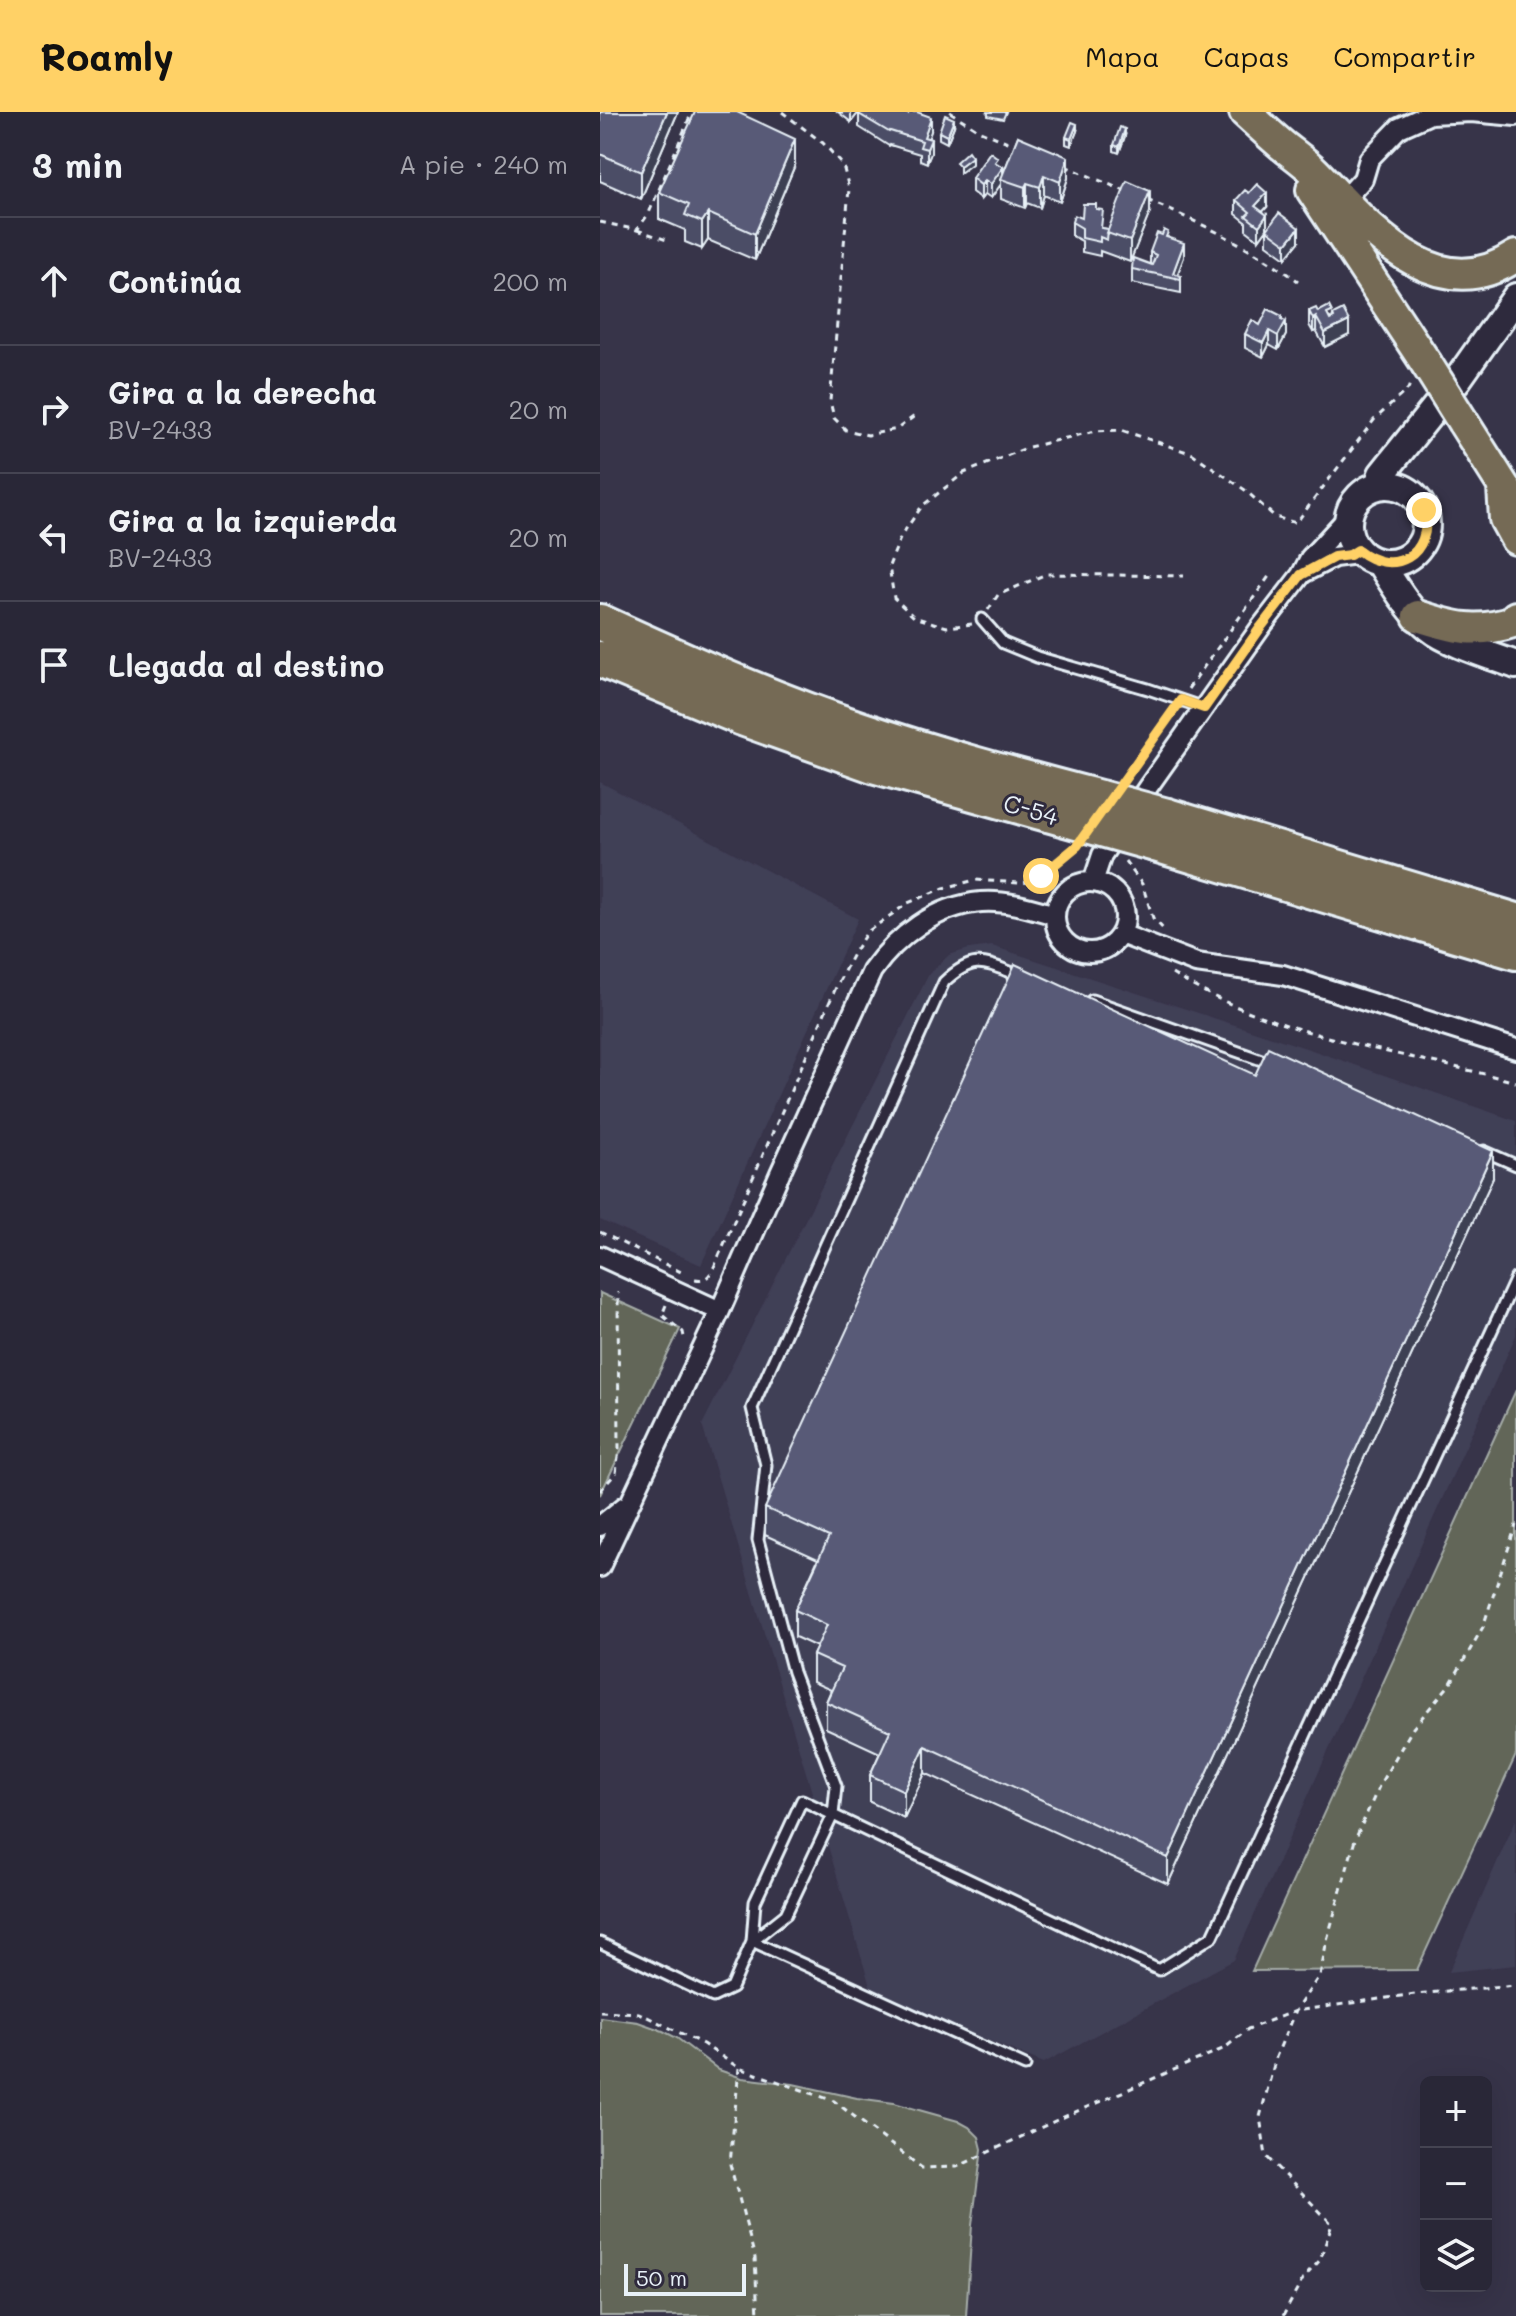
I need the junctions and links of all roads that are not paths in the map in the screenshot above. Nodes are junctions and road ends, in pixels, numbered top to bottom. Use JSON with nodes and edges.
{"nodes":[{"id":1,"x":1245,"y":112,"type":"edge"},
{"id":2,"x":1516,"y":116,"type":"edge"},
{"id":3,"x":1279,"y":143,"type":"junction"},
{"id":4,"x":1342,"y":202,"type":"junction"},
{"id":5,"x":1516,"y":256,"type":"edge"},
{"id":6,"x":1516,"y":297,"type":"edge"},
{"id":7,"x":1412,"y":438,"type":"junction"},
{"id":8,"x":1508,"y":484,"type":"edge"},
{"id":9,"x":1378,"y":485,"type":"junction"},
{"id":10,"x":1409,"y":491,"type":"junction"},
{"id":11,"x":1348,"y":517,"type":"junction"},
{"id":12,"x":1516,"y":539,"type":"edge"},
{"id":13,"x":1413,"y":554,"type":"junction"},
{"id":14,"x":1369,"y":556,"type":"junction"},
{"id":15,"x":1301,"y":575,"type":"junction"},
{"id":16,"x":1412,"y":608,"type":"junction"},
{"id":17,"x":982,"y":619,"type":"road end"},
{"id":18,"x":600,"y":622,"type":"edge"},
{"id":19,"x":1515,"y":627,"type":"edge"},
{"id":20,"x":600,"y":659,"type":"edge"},
{"id":21,"x":1516,"y":665,"type":"edge"},
{"id":22,"x":1204,"y":708,"type":"junction"},
{"id":23,"x":1097,"y":812,"type":"junction"},
{"id":24,"x":1161,"y":830,"type":"junction"},
{"id":25,"x":1093,"y":882,"type":"junction"},
{"id":26,"x":1055,"y":915,"type":"junction"},
{"id":27,"x":1516,"y":921,"type":"edge"},
{"id":28,"x":1121,"y":934,"type":"junction"},
{"id":29,"x":1516,"y":952,"type":"edge"},
{"id":30,"x":1026,"y":978,"type":"edge"},
{"id":31,"x":1087,"y":999,"type":"edge"},
{"id":32,"x":1516,"y":1049,"type":"edge"},
{"id":33,"x":1282,"y":1067,"type":"edge"},
{"id":34,"x":1472,"y":1146,"type":"edge"},
{"id":35,"x":1516,"y":1165,"type":"edge"},
{"id":36,"x":600,"y":1256,"type":"edge"},
{"id":37,"x":1516,"y":1278,"type":"edge"},
{"id":38,"x":720,"y":1311,"type":"junction"},
{"id":39,"x":631,"y":1501,"type":"junction"},
{"id":40,"x":600,"y":1526,"type":"edge"},
{"id":41,"x":600,"y":1567,"type":"edge"},
{"id":42,"x":833,"y":1815,"type":"junction"},
{"id":43,"x":752,"y":1941,"type":"junction"},
{"id":44,"x":600,"y":1943,"type":"edge"},
{"id":45,"x":1025,"y":2066,"type":"dead end"}],
"edges":[{"from":1,"to":3,"type":"main road"},
{"from":2,"to":4,"type":"street"},
{"from":3,"to":4,"type":"main road"},
{"from":3,"to":8,"type":"main road","bridge":true},
{"from":4,"to":5,"type":"main road"},
{"from":6,"to":7,"type":"main road"},
{"from":7,"to":9,"type":"main road"},
{"from":7,"to":10,"type":"main road"},
{"from":8,"to":12,"type":"main road"},
{"from":9,"to":10,"type":"main road"},
{"from":9,"to":11,"type":"main road"},
{"from":10,"to":13,"type":"main road"},
{"from":11,"to":14,"type":"main road"},
{"from":11,"to":15,"type":"street"},
{"from":13,"to":14,"type":"main road"},
{"from":13,"to":16,"type":"main road"},
{"from":14,"to":15,"type":"street"},
{"from":14,"to":16,"type":"main road"},
{"from":15,"to":22,"type":"street"},
{"from":16,"to":19,"type":"main road"},
{"from":16,"to":21,"type":"main road"},
{"from":17,"to":22,"type":"lane"},
{"from":18,"to":23,"type":"highway","number":"C-54"},
{"from":20,"to":23,"type":"highway","name":"C-54","number":"C-54"},
{"from":22,"to":25,"type":"street"},
{"from":23,"to":24,"type":"highway","name":"C-54","number":"C-54","bridge":true},
{"from":24,"to":27,"type":"highway","name":"C-54","number":"C-54"},
{"from":24,"to":29,"type":"highway","name":"C-54","number":"C-54"},
{"from":25,"to":26,"type":"street"},
{"from":25,"to":28,"type":"street"},
{"from":26,"to":28,"type":"street"},
{"from":26,"to":38,"type":"street"},
{"from":28,"to":32,"type":"street"},
{"from":30,"to":42,"type":"lane"},
{"from":31,"to":33,"type":"lane"},
{"from":34,"to":35,"type":"lane"},
{"from":36,"to":38,"type":"street"},
{"from":37,"to":42,"type":"lane"},
{"from":38,"to":39,"type":"street"},
{"from":39,"to":40,"type":"street"},
{"from":39,"to":41,"type":"street"},
{"from":42,"to":43,"type":"lane"},
{"from":42,"to":43,"type":"lane"},
{"from":43,"to":44,"type":"lane"},
{"from":43,"to":45,"type":"lane"}]}
